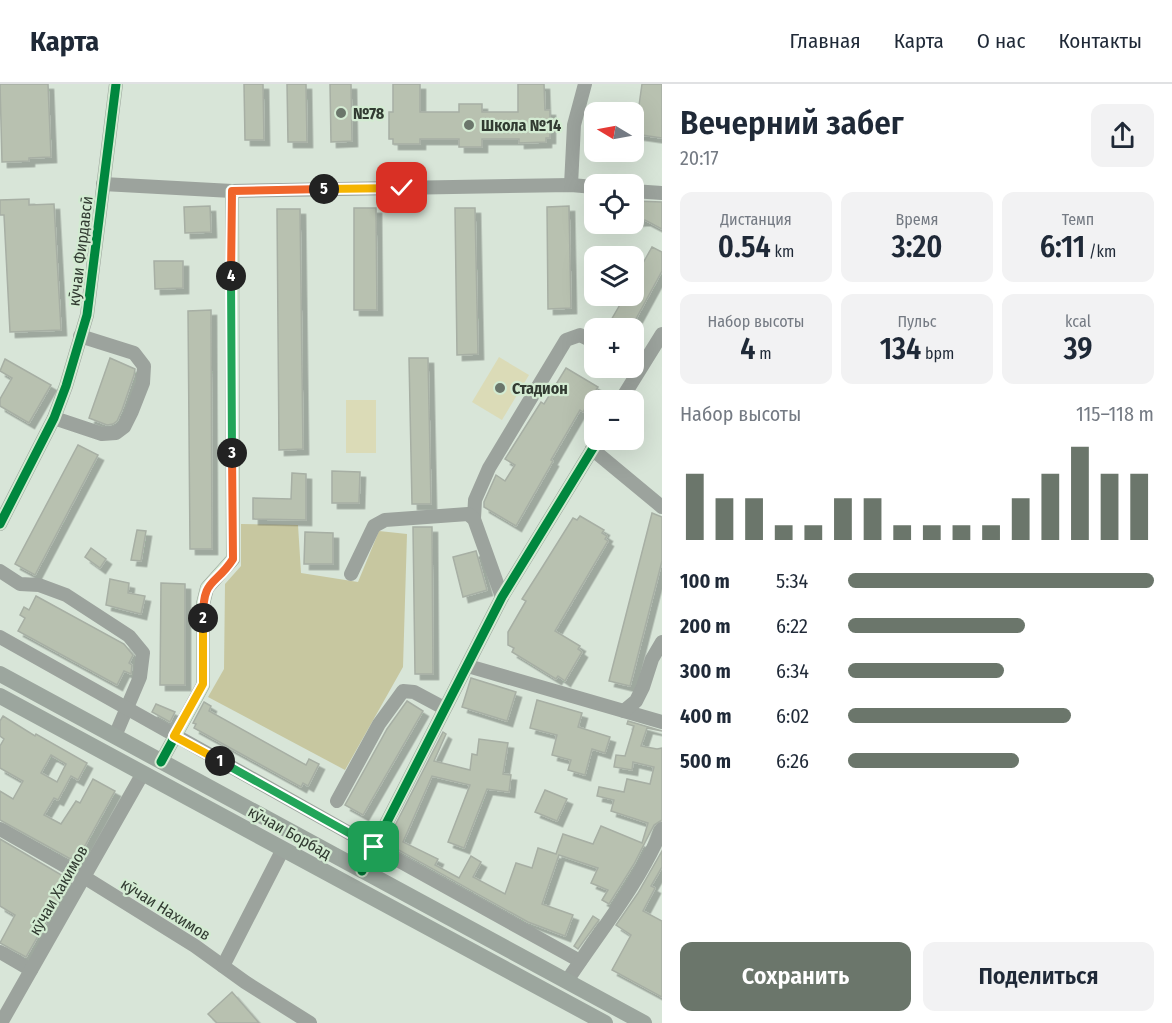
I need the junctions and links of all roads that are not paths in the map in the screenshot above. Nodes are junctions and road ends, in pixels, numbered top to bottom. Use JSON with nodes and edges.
{"nodes":[{"id":1,"x":116,"y":84,"type":"edge"},
{"id":2,"x":585,"y":84,"type":"edge"},
{"id":3,"x":104,"y":184,"type":"junction"},
{"id":4,"x":571,"y":185,"type":"junction"},
{"id":5,"x":584,"y":186,"type":"edge"},
{"id":6,"x":232,"y":191,"type":"junction"},
{"id":7,"x":644,"y":192,"type":"edge"},
{"id":8,"x":662,"y":194,"type":"edge"},
{"id":9,"x":662,"y":334,"type":"edge"},
{"id":10,"x":80,"y":336,"type":"junction"},
{"id":11,"x":584,"y":337,"type":"edge"},
{"id":12,"x":644,"y":356,"type":"edge"},
{"id":13,"x":54,"y":418,"type":"junction"},
{"id":14,"x":591,"y":450,"type":"edge"},
{"id":15,"x":601,"y":450,"type":"edge"},
{"id":16,"x":662,"y":507,"type":"edge"},
{"id":17,"x":474,"y":519,"type":"junction"},
{"id":18,"x":0,"y":524,"type":"edge"},
{"id":19,"x":0,"y":571,"type":"edge"},
{"id":20,"x":351,"y":574,"type":"dead end"},
{"id":21,"x":502,"y":597,"type":"junction"},
{"id":22,"x":0,"y":637,"type":"edge"},
{"id":23,"x":662,"y":642,"type":"edge"},
{"id":24,"x":468,"y":666,"type":"junction"},
{"id":25,"x":0,"y":674,"type":"edge"},
{"id":26,"x":0,"y":696,"type":"edge"},
{"id":27,"x":444,"y":708,"type":"junction"},
{"id":28,"x":128,"y":709,"type":"junction"},
{"id":29,"x":624,"y":711,"type":"junction"},
{"id":30,"x":662,"y":722,"type":"edge"},
{"id":31,"x":115,"y":736,"type":"junction"},
{"id":32,"x":174,"y":736,"type":"junction"},
{"id":33,"x":161,"y":762,"type":"junction"},
{"id":34,"x":143,"y":773,"type":"junction"},
{"id":35,"x":337,"y":801,"type":"dead end"},
{"id":36,"x":0,"y":829,"type":"edge"},
{"id":37,"x":662,"y":829,"type":"edge"},
{"id":38,"x":374,"y":847,"type":"junction"},
{"id":39,"x":283,"y":849,"type":"junction"},
{"id":40,"x":362,"y":871,"type":"junction"},
{"id":41,"x":84,"y":877,"type":"junction"},
{"id":42,"x":0,"y":952,"type":"edge"},
{"id":43,"x":580,"y":961,"type":"junction"},
{"id":44,"x":223,"y":966,"type":"junction"},
{"id":45,"x":31,"y":970,"type":"junction"},
{"id":46,"x":567,"y":981,"type":"junction"},
{"id":47,"x":1,"y":1023,"type":"edge"},
{"id":48,"x":310,"y":1023,"type":"edge"},
{"id":49,"x":605,"y":1023,"type":"edge"},
{"id":50,"x":644,"y":1023,"type":"edge"}],
"edges":[{"from":1,"to":3,"type":"street","name":"кӯчаи Фирдавсӣ"},
{"from":2,"to":4,"type":"street"},
{"from":3,"to":6,"type":"street"},
{"from":3,"to":10,"type":"street","name":"кӯчаи Фирдавсӣ"},
{"from":4,"to":5,"type":"street"},
{"from":4,"to":6,"type":"street"},
{"from":6,"to":32,"type":"street"},
{"from":7,"to":8,"type":"street"},
{"from":9,"to":12,"type":"street"},
{"from":10,"to":13,"type":"street","name":"кӯчаи Фирдавсӣ"},
{"from":10,"to":13,"type":"street"},
{"from":11,"to":17,"type":"street"},
{"from":13,"to":18,"type":"street","name":"кӯчаи Фирдавсӣ"},
{"from":14,"to":21,"type":"street"},
{"from":15,"to":16,"type":"street"},
{"from":17,"to":20,"type":"street"},
{"from":17,"to":21,"type":"street"},
{"from":19,"to":28,"type":"street"},
{"from":21,"to":24,"type":"street"},
{"from":22,"to":28,"type":"street"},
{"from":23,"to":29,"type":"street"},
{"from":24,"to":27,"type":"street"},
{"from":24,"to":29,"type":"street"},
{"from":25,"to":31,"type":"main road","name":"кӯчаи Борбад"},
{"from":26,"to":34,"type":"main road","name":"кӯчаи Борбад"},
{"from":27,"to":35,"type":"street"},
{"from":27,"to":38,"type":"street"},
{"from":28,"to":31,"type":"street"},
{"from":28,"to":32,"type":"street"},
{"from":29,"to":30,"type":"street"},
{"from":31,"to":33,"type":"main road","name":"кӯчаи Борбад"},
{"from":32,"to":33,"type":"street"},
{"from":32,"to":38,"type":"street"},
{"from":33,"to":40,"type":"main road","name":"кӯчаи Борбад"},
{"from":34,"to":39,"type":"main road","name":"кӯчаи Борбад"},
{"from":34,"to":41,"type":"street","name":"кӯчаи Хакимов"},
{"from":36,"to":41,"type":"street","name":"кӯчаи Нахимов"},
{"from":37,"to":43,"type":"street"},
{"from":38,"to":40,"type":"street"},
{"from":38,"to":43,"type":"street"},
{"from":39,"to":44,"type":"street"},
{"from":39,"to":49,"type":"main road","name":"кӯчаи Борбад"},
{"from":40,"to":46,"type":"main road","name":"кӯчаи Борбад"},
{"from":41,"to":44,"type":"street","name":"кӯчаи Нахимов"},
{"from":41,"to":45,"type":"street","name":"кӯчаи Хакимов"},
{"from":42,"to":45,"type":"street"},
{"from":43,"to":46,"type":"street"},
{"from":44,"to":48,"type":"street","name":"кӯчаи Нахимов"},
{"from":45,"to":47,"type":"street","name":"кӯчаи Хакимов"},
{"from":46,"to":50,"type":"main road","name":"кӯчаи Борбад"}]}
